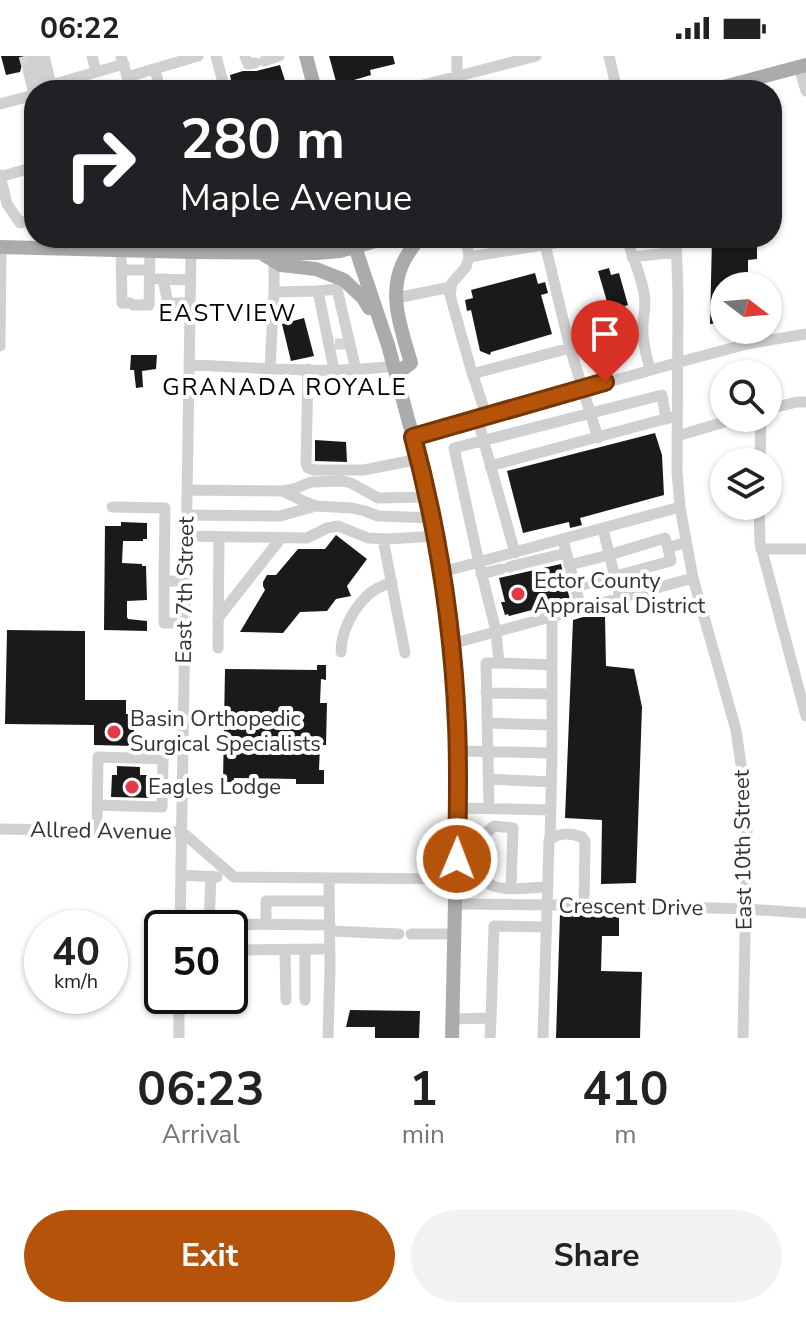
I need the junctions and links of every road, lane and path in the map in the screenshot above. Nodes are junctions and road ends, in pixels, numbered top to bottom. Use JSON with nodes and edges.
{"nodes":[{"id":1,"x":33,"y":56,"type":"tunnel mouth"},
{"id":2,"x":44,"y":56,"type":"edge"},
{"id":3,"x":92,"y":56,"type":"edge"},
{"id":4,"x":198,"y":56,"type":"edge"},
{"id":5,"x":216,"y":56,"type":"edge"},
{"id":6,"x":279,"y":56,"type":"edge"},
{"id":7,"x":306,"y":56,"type":"edge"},
{"id":8,"x":457,"y":56,"type":"edge"},
{"id":9,"x":536,"y":56,"type":"edge"},
{"id":10,"x":609,"y":56,"type":"edge"},
{"id":11,"x":254,"y":60,"type":"edge"},
{"id":12,"x":124,"y":66,"type":"edge"},
{"id":13,"x":802,"y":66,"type":"edge"},
{"id":14,"x":155,"y":69,"type":"junction"},
{"id":15,"x":31,"y":71,"type":"junction"},
{"id":16,"x":96,"y":72,"type":"junction"},
{"id":17,"x":457,"y":77,"type":"junction"},
{"id":18,"x":32,"y":80,"type":"edge"},
{"id":19,"x":36,"y":80,"type":"edge"},
{"id":20,"x":50,"y":80,"type":"edge"},
{"id":21,"x":68,"y":80,"type":"edge"},
{"id":22,"x":158,"y":80,"type":"edge"},
{"id":23,"x":222,"y":80,"type":"edge"},
{"id":24,"x":312,"y":80,"type":"edge"},
{"id":25,"x":445,"y":80,"type":"edge"},
{"id":26,"x":615,"y":80,"type":"edge"},
{"id":27,"x":751,"y":80,"type":"edge"},
{"id":28,"x":806,"y":91,"type":"edge"},
{"id":29,"x":24,"y":97,"type":"edge"},
{"id":30,"x":0,"y":104,"type":"edge"},
{"id":31,"x":24,"y":171,"type":"edge"},
{"id":32,"x":1,"y":180,"type":"edge"},
{"id":33,"x":24,"y":222,"type":"edge"},
{"id":34,"x":24,"y":245,"type":"edge"},
{"id":35,"x":1,"y":247,"type":"edge"},
{"id":36,"x":113,"y":248,"type":"edge"},
{"id":37,"x":159,"y":248,"type":"edge"},
{"id":38,"x":181,"y":248,"type":"edge"},
{"id":39,"x":231,"y":248,"type":"edge"},
{"id":40,"x":263,"y":248,"type":"edge"},
{"id":41,"x":282,"y":248,"type":"edge"},
{"id":42,"x":336,"y":248,"type":"edge"},
{"id":43,"x":356,"y":248,"type":"edge"},
{"id":44,"x":413,"y":248,"type":"edge"},
{"id":45,"x":468,"y":248,"type":"edge"},
{"id":46,"x":516,"y":248,"type":"edge"},
{"id":47,"x":549,"y":248,"type":"edge"},
{"id":48,"x":630,"y":248,"type":"edge"},
{"id":49,"x":677,"y":248,"type":"edge"},
{"id":50,"x":121,"y":249,"type":"junction"},
{"id":51,"x":150,"y":250,"type":"junction"},
{"id":52,"x":191,"y":252,"type":"junction"},
{"id":53,"x":677,"y":252,"type":"junction"},
{"id":54,"x":469,"y":257,"type":"junction"},
{"id":55,"x":632,"y":257,"type":"junction"},
{"id":56,"x":274,"y":262,"type":"junction"},
{"id":57,"x":122,"y":270,"type":"junction"},
{"id":58,"x":149,"y":274,"type":"junction"},
{"id":59,"x":163,"y":279,"type":"junction"},
{"id":60,"x":190,"y":280,"type":"junction"},
{"id":61,"x":451,"y":287,"type":"junction"},
{"id":62,"x":318,"y":291,"type":"junction"},
{"id":63,"x":274,"y":292,"type":"junction"},
{"id":64,"x":396,"y":298,"type":"junction"},
{"id":65,"x":168,"y":303,"type":"junction"},
{"id":66,"x":190,"y":303,"type":"junction"},
{"id":67,"x":149,"y":305,"type":"junction"},
{"id":68,"x":333,"y":313,"type":"junction"},
{"id":69,"x":381,"y":326,"type":"junction"},
{"id":70,"x":336,"y":328,"type":"junction"},
{"id":71,"x":643,"y":333,"type":"junction"},
{"id":72,"x":806,"y":334,"type":"edge"},
{"id":73,"x":340,"y":344,"type":"junction"},
{"id":74,"x":0,"y":346,"type":"edge"},
{"id":75,"x":570,"y":348,"type":"junction"},
{"id":76,"x":676,"y":363,"type":"junction"},
{"id":77,"x":189,"y":365,"type":"junction"},
{"id":78,"x":270,"y":368,"type":"junction"},
{"id":79,"x":308,"y":369,"type":"junction"},
{"id":80,"x":334,"y":370,"type":"junction"},
{"id":81,"x":356,"y":370,"type":"junction"},
{"id":82,"x":395,"y":370,"type":"junction"},
{"id":83,"x":650,"y":370,"type":"junction"},
{"id":84,"x":472,"y":374,"type":"junction"},
{"id":85,"x":582,"y":388,"type":"junction"},
{"id":86,"x":806,"y":402,"type":"edge"},
{"id":87,"x":782,"y":406,"type":"edge"},
{"id":88,"x":590,"y":413,"type":"junction"},
{"id":89,"x":482,"y":416,"type":"junction"},
{"id":90,"x":672,"y":418,"type":"junction"},
{"id":91,"x":710,"y":426,"type":"edge"},
{"id":92,"x":677,"y":436,"type":"junction"},
{"id":93,"x":413,"y":437,"type":"junction"},
{"id":94,"x":598,"y":438,"type":"junction"},
{"id":95,"x":483,"y":440,"type":"junction"},
{"id":96,"x":419,"y":459,"type":"junction"},
{"id":97,"x":490,"y":466,"type":"junction"},
{"id":98,"x":187,"y":490,"type":"junction"},
{"id":99,"x":283,"y":491,"type":"junction"},
{"id":100,"x":428,"y":497,"type":"junction"},
{"id":101,"x":316,"y":506,"type":"junction"},
{"id":102,"x":112,"y":507,"type":"dead end"},
{"id":103,"x":680,"y":507,"type":"junction"},
{"id":104,"x":433,"y":518,"type":"junction"},
{"id":105,"x":759,"y":520,"type":"edge"},
{"id":106,"x":165,"y":523,"type":"junction"},
{"id":107,"x":186,"y":525,"type":"junction"},
{"id":108,"x":603,"y":529,"type":"junction"},
{"id":109,"x":436,"y":536,"type":"junction"},
{"id":110,"x":219,"y":537,"type":"junction"},
{"id":111,"x":281,"y":538,"type":"junction"},
{"id":112,"x":383,"y":539,"type":"junction"},
{"id":113,"x":563,"y":540,"type":"junction"},
{"id":114,"x":686,"y":542,"type":"junction"},
{"id":115,"x":668,"y":548,"type":"junction"},
{"id":116,"x":761,"y":549,"type":"junction"},
{"id":117,"x":806,"y":549,"type":"edge"},
{"id":118,"x":515,"y":553,"type":"junction"},
{"id":119,"x":609,"y":555,"type":"junction"},
{"id":120,"x":568,"y":559,"type":"junction"},
{"id":121,"x":480,"y":568,"type":"junction"},
{"id":122,"x":442,"y":572,"type":"junction"},
{"id":123,"x":614,"y":576,"type":"junction"},
{"id":124,"x":693,"y":578,"type":"junction"},
{"id":125,"x":164,"y":581,"type":"junction"},
{"id":126,"x":186,"y":581,"type":"junction"},
{"id":127,"x":392,"y":582,"type":"junction"},
{"id":128,"x":575,"y":587,"type":"junction"},
{"id":129,"x":620,"y":598,"type":"junction"},
{"id":130,"x":164,"y":599,"type":"junction"},
{"id":131,"x":185,"y":599,"type":"junction"},
{"id":132,"x":581,"y":608,"type":"junction"},
{"id":133,"x":552,"y":616,"type":"junction"},
{"id":134,"x":218,"y":618,"type":"junction"},
{"id":135,"x":185,"y":623,"type":"junction"},
{"id":136,"x":496,"y":631,"type":"junction"},
{"id":137,"x":451,"y":644,"type":"junction"},
{"id":138,"x":218,"y":648,"type":"dead end"},
{"id":139,"x":341,"y":652,"type":"dead end"},
{"id":140,"x":405,"y":653,"type":"dead end"},
{"id":141,"x":499,"y":663,"type":"junction"},
{"id":142,"x":552,"y":665,"type":"junction"},
{"id":143,"x":486,"y":693,"type":"junction"},
{"id":144,"x":552,"y":694,"type":"junction"},
{"id":145,"x":806,"y":716,"type":"edge"},
{"id":146,"x":487,"y":723,"type":"junction"},
{"id":147,"x":552,"y":725,"type":"junction"},
{"id":148,"x":458,"y":751,"type":"junction"},
{"id":149,"x":488,"y":752,"type":"junction"},
{"id":150,"x":552,"y":753,"type":"junction"},
{"id":151,"x":489,"y":779,"type":"junction"},
{"id":152,"x":552,"y":782,"type":"junction"},
{"id":153,"x":97,"y":805,"type":"junction"},
{"id":154,"x":458,"y":808,"type":"junction"},
{"id":155,"x":489,"y":809,"type":"junction"},
{"id":156,"x":551,"y":810,"type":"junction"},
{"id":157,"x":0,"y":829,"type":"edge"},
{"id":158,"x":97,"y":831,"type":"junction"},
{"id":159,"x":182,"y":832,"type":"junction"},
{"id":160,"x":550,"y":840,"type":"junction"},
{"id":161,"x":181,"y":875,"type":"junction"},
{"id":162,"x":211,"y":876,"type":"junction"},
{"id":163,"x":234,"y":877,"type":"junction"},
{"id":164,"x":307,"y":878,"type":"junction"},
{"id":165,"x":329,"y":878,"type":"junction"},
{"id":166,"x":457,"y":879,"type":"junction"},
{"id":167,"x":548,"y":887,"type":"junction"},
{"id":168,"x":511,"y":888,"type":"junction"},
{"id":169,"x":307,"y":901,"type":"junction"},
{"id":170,"x":329,"y":901,"type":"junction"},
{"id":171,"x":455,"y":904,"type":"junction"},
{"id":172,"x":547,"y":905,"type":"junction"},
{"id":173,"x":584,"y":905,"type":"junction"},
{"id":174,"x":746,"y":909,"type":"junction"},
{"id":175,"x":180,"y":910,"type":"edge"},
{"id":176,"x":806,"y":913,"type":"edge"},
{"id":177,"x":266,"y":924,"type":"junction"},
{"id":178,"x":546,"y":927,"type":"junction"},
{"id":179,"x":330,"y":928,"type":"junction"},
{"id":180,"x":454,"y":934,"type":"junction"},
{"id":181,"x":322,"y":949,"type":"dead end"},
{"id":182,"x":248,"y":950,"type":"edge"},
{"id":183,"x":285,"y":950,"type":"junction"},
{"id":184,"x":305,"y":950,"type":"junction"},
{"id":185,"x":286,"y":1000,"type":"dead end"},
{"id":186,"x":305,"y":1000,"type":"dead end"},
{"id":187,"x":179,"y":1014,"type":"edge"},
{"id":188,"x":491,"y":1018,"type":"junction"},
{"id":189,"x":452,"y":1019,"type":"junction"},
{"id":190,"x":179,"y":1038,"type":"edge"},
{"id":191,"x":328,"y":1038,"type":"edge"},
{"id":192,"x":452,"y":1038,"type":"edge"},
{"id":193,"x":490,"y":1038,"type":"edge"},
{"id":194,"x":543,"y":1038,"type":"edge"},
{"id":195,"x":743,"y":1038,"type":"edge"}],
"edges":[{"from":1,"to":15,"type":"street"},
{"from":2,"to":20,"type":"street"},
{"from":3,"to":16,"type":"street"},
{"from":4,"to":14,"type":"street"},
{"from":5,"to":23,"type":"street"},
{"from":6,"to":11,"type":"street"},
{"from":7,"to":24,"type":"main road"},
{"from":8,"to":17,"type":"street"},
{"from":9,"to":17,"type":"street"},
{"from":10,"to":26,"type":"street"},
{"from":12,"to":14,"type":"street"},
{"from":12,"to":16,"type":"street"},
{"from":13,"to":27,"type":"main road"},
{"from":13,"to":28,"type":"street"},
{"from":14,"to":22,"type":"street"},
{"from":15,"to":18,"type":"street"},
{"from":15,"to":19,"type":"street"},
{"from":16,"to":21,"type":"street"},
{"from":17,"to":25,"type":"street"},
{"from":29,"to":30,"type":"street"},
{"from":31,"to":32,"type":"street"},
{"from":32,"to":33,"type":"street"},
{"from":34,"to":35,"type":"main road"},
{"from":35,"to":74,"type":"street"},
{"from":36,"to":50,"type":"main road"},
{"from":37,"to":51,"type":"main road"},
{"from":38,"to":52,"type":"main road"},
{"from":39,"to":52,"type":"main road"},
{"from":40,"to":56,"type":"main road"},
{"from":41,"to":42,"type":"main road"},
{"from":43,"to":69,"type":"main road"},
{"from":44,"to":64,"type":"main road"},
{"from":45,"to":54,"type":"street"},
{"from":46,"to":54,"type":"street"},
{"from":47,"to":75,"type":"street"},
{"from":48,"to":55,"type":"street"},
{"from":49,"to":53,"type":"street","name":"East 10th Street"},
{"from":50,"to":51,"type":"main road"},
{"from":50,"to":57,"type":"street"},
{"from":51,"to":58,"type":"street"},
{"from":52,"to":60,"type":"street","name":"East 7th Street"},
{"from":53,"to":55,"type":"street"},
{"from":53,"to":76,"type":"street","name":"East 10th Street"},
{"from":54,"to":61,"type":"street"},
{"from":55,"to":71,"type":"street"},
{"from":56,"to":63,"type":"street"},
{"from":56,"to":69,"type":"main road"},
{"from":57,"to":58,"type":"street"},
{"from":57,"to":67,"type":"street"},
{"from":58,"to":59,"type":"street"},
{"from":58,"to":67,"type":"street"},
{"from":59,"to":60,"type":"street"},
{"from":59,"to":65,"type":"street"},
{"from":60,"to":66,"type":"street","name":"East 7th Street"},
{"from":61,"to":64,"type":"street"},
{"from":61,"to":84,"type":"street"},
{"from":62,"to":63,"type":"street"},
{"from":62,"to":68,"type":"street"},
{"from":62,"to":68,"type":"street"},
{"from":63,"to":78,"type":"street"},
{"from":64,"to":82,"type":"main road"},
{"from":65,"to":66,"type":"street"},
{"from":65,"to":67,"type":"street"},
{"from":66,"to":77,"type":"street","name":"East 7th Street"},
{"from":68,"to":70,"type":"street"},
{"from":68,"to":70,"type":"street"},
{"from":69,"to":82,"type":"main road"},
{"from":70,"to":73,"type":"street"},
{"from":70,"to":73,"type":"street"},
{"from":71,"to":75,"type":"street"},
{"from":71,"to":83,"type":"street"},
{"from":72,"to":76,"type":"street"},
{"from":73,"to":80,"type":"street"},
{"from":73,"to":81,"type":"street"},
{"from":75,"to":84,"type":"street"},
{"from":75,"to":85,"type":"street"},
{"from":76,"to":83,"type":"street"},
{"from":76,"to":90,"type":"street","name":"East 10th Street"},
{"from":77,"to":78,"type":"street"},
{"from":77,"to":98,"type":"street","name":"East 7th Street"},
{"from":78,"to":79,"type":"street"},
{"from":79,"to":80,"type":"street"},
{"from":79,"to":96,"type":"street"},
{"from":80,"to":81,"type":"street"},
{"from":81,"to":82,"type":"street"},
{"from":82,"to":93,"type":"main road"},
{"from":83,"to":85,"type":"street"},
{"from":84,"to":89,"type":"street"},
{"from":85,"to":88,"type":"street"},
{"from":85,"to":89,"type":"street"},
{"from":86,"to":87,"type":"street"},
{"from":88,"to":90,"type":"street"},
{"from":88,"to":94,"type":"street"},
{"from":88,"to":95,"type":"street"},
{"from":89,"to":93,"type":"street"},
{"from":89,"to":95,"type":"street"},
{"from":90,"to":92,"type":"street","name":"East 10th Street"},
{"from":90,"to":94,"type":"street"},
{"from":91,"to":92,"type":"street"},
{"from":92,"to":103,"type":"street","name":"East 10th Street"},
{"from":93,"to":96,"type":"main road"},
{"from":94,"to":97,"type":"street"},
{"from":95,"to":97,"type":"street"},
{"from":95,"to":121,"type":"street"},
{"from":96,"to":100,"type":"main road"},
{"from":97,"to":118,"type":"street"},
{"from":98,"to":99,"type":"street"},
{"from":98,"to":107,"type":"street","name":"East 7th Street"},
{"from":99,"to":100,"type":"street"},
{"from":99,"to":101,"type":"street"},
{"from":100,"to":104,"type":"main road"},
{"from":101,"to":104,"type":"street"},
{"from":101,"to":107,"type":"street"},
{"from":102,"to":106,"type":"street"},
{"from":103,"to":108,"type":"street"},
{"from":103,"to":114,"type":"street","name":"East 10th Street"},
{"from":104,"to":109,"type":"main road"},
{"from":105,"to":116,"type":"street"},
{"from":106,"to":107,"type":"street"},
{"from":106,"to":125,"type":"street"},
{"from":107,"to":110,"type":"street"},
{"from":107,"to":126,"type":"street","name":"East 7th Street"},
{"from":108,"to":113,"type":"street"},
{"from":108,"to":119,"type":"street"},
{"from":109,"to":112,"type":"street"},
{"from":109,"to":122,"type":"main road"},
{"from":110,"to":111,"type":"street"},
{"from":110,"to":134,"type":"street"},
{"from":111,"to":112,"type":"street"},
{"from":111,"to":134,"type":"street"},
{"from":112,"to":127,"type":"street"},
{"from":113,"to":118,"type":"street"},
{"from":113,"to":120,"type":"street"},
{"from":114,"to":115,"type":"street"},
{"from":114,"to":124,"type":"street","name":"East 10th Street"},
{"from":115,"to":119,"type":"street"},
{"from":115,"to":123,"type":"street"},
{"from":116,"to":117,"type":"street"},
{"from":116,"to":145,"type":"street"},
{"from":118,"to":121,"type":"street"},
{"from":119,"to":120,"type":"street"},
{"from":119,"to":123,"type":"street"},
{"from":120,"to":121,"type":"street"},
{"from":120,"to":128,"type":"street"},
{"from":121,"to":122,"type":"street"},
{"from":121,"to":136,"type":"street"},
{"from":122,"to":137,"type":"main road"},
{"from":123,"to":128,"type":"street"},
{"from":123,"to":129,"type":"street"},
{"from":124,"to":129,"type":"street"},
{"from":124,"to":174,"type":"street","name":"East 10th Street"},
{"from":125,"to":126,"type":"street"},
{"from":125,"to":130,"type":"street"},
{"from":126,"to":131,"type":"street","name":"East 7th Street"},
{"from":127,"to":139,"type":"street"},
{"from":127,"to":140,"type":"street"},
{"from":128,"to":132,"type":"street"},
{"from":129,"to":132,"type":"street"},
{"from":130,"to":131,"type":"street"},
{"from":130,"to":135,"type":"street"},
{"from":131,"to":135,"type":"street","name":"East 7th Street"},
{"from":132,"to":133,"type":"street"},
{"from":133,"to":136,"type":"street"},
{"from":133,"to":142,"type":"street"},
{"from":134,"to":138,"type":"street"},
{"from":135,"to":159,"type":"street","name":"East 7th Street"},
{"from":136,"to":137,"type":"street"},
{"from":136,"to":141,"type":"street"},
{"from":137,"to":148,"type":"main road"},
{"from":141,"to":142,"type":"street"},
{"from":141,"to":143,"type":"street"},
{"from":142,"to":144,"type":"street"},
{"from":143,"to":144,"type":"street"},
{"from":143,"to":146,"type":"street"},
{"from":144,"to":147,"type":"street"},
{"from":146,"to":147,"type":"street"},
{"from":146,"to":149,"type":"street"},
{"from":147,"to":150,"type":"street"},
{"from":148,"to":149,"type":"street"},
{"from":148,"to":154,"type":"main road"},
{"from":149,"to":150,"type":"street"},
{"from":149,"to":151,"type":"street"},
{"from":150,"to":152,"type":"street"},
{"from":151,"to":152,"type":"street"},
{"from":151,"to":155,"type":"street"},
{"from":152,"to":156,"type":"street"},
{"from":153,"to":153,"type":"street"},
{"from":153,"to":158,"type":"street"},
{"from":154,"to":155,"type":"street"},
{"from":154,"to":166,"type":"main road"},
{"from":155,"to":156,"type":"street"},
{"from":156,"to":160,"type":"street"},
{"from":157,"to":158,"type":"street","name":"Allred Avenue"},
{"from":158,"to":159,"type":"street","name":"Allred Avenue"},
{"from":159,"to":161,"type":"street","name":"East 7th Street"},
{"from":159,"to":163,"type":"street","name":"Allred Avenue"},
{"from":160,"to":167,"type":"street"},
{"from":160,"to":173,"type":"street"},
{"from":161,"to":162,"type":"street","name":"Allred Avenue"},
{"from":161,"to":175,"type":"street","name":"East 7th Street"},
{"from":162,"to":163,"type":"street","name":"Allred Avenue"},
{"from":162,"to":177,"type":"street"},
{"from":163,"to":164,"type":"street","name":"Allred Avenue"},
{"from":164,"to":165,"type":"street","name":"Allred Avenue"},
{"from":164,"to":169,"type":"street"},
{"from":165,"to":166,"type":"street","name":"Allred Avenue"},
{"from":165,"to":170,"type":"street"},
{"from":166,"to":171,"type":"main road"},
{"from":167,"to":168,"type":"street"},
{"from":167,"to":172,"type":"street"},
{"from":168,"to":168,"type":"street"},
{"from":169,"to":170,"type":"street"},
{"from":169,"to":177,"type":"street"},
{"from":170,"to":179,"type":"street"},
{"from":171,"to":172,"type":"street","name":"Crescent Drive"},
{"from":171,"to":180,"type":"main road"},
{"from":172,"to":173,"type":"street","name":"Crescent Drive"},
{"from":172,"to":178,"type":"street"},
{"from":173,"to":174,"type":"street","name":"Crescent Drive"},
{"from":174,"to":176,"type":"street","name":"Crescent Drive"},
{"from":174,"to":195,"type":"street","name":"East 10th Street"},
{"from":177,"to":179,"type":"street"},
{"from":178,"to":188,"type":"street"},
{"from":178,"to":194,"type":"street"},
{"from":179,"to":180,"type":"street"},
{"from":179,"to":191,"type":"street"},
{"from":180,"to":189,"type":"main road"},
{"from":181,"to":184,"type":"street"},
{"from":182,"to":183,"type":"street"},
{"from":183,"to":184,"type":"street"},
{"from":183,"to":185,"type":"street"},
{"from":184,"to":186,"type":"street"},
{"from":187,"to":190,"type":"street"},
{"from":188,"to":189,"type":"street"},
{"from":188,"to":193,"type":"street"},
{"from":189,"to":192,"type":"main road"}]}
